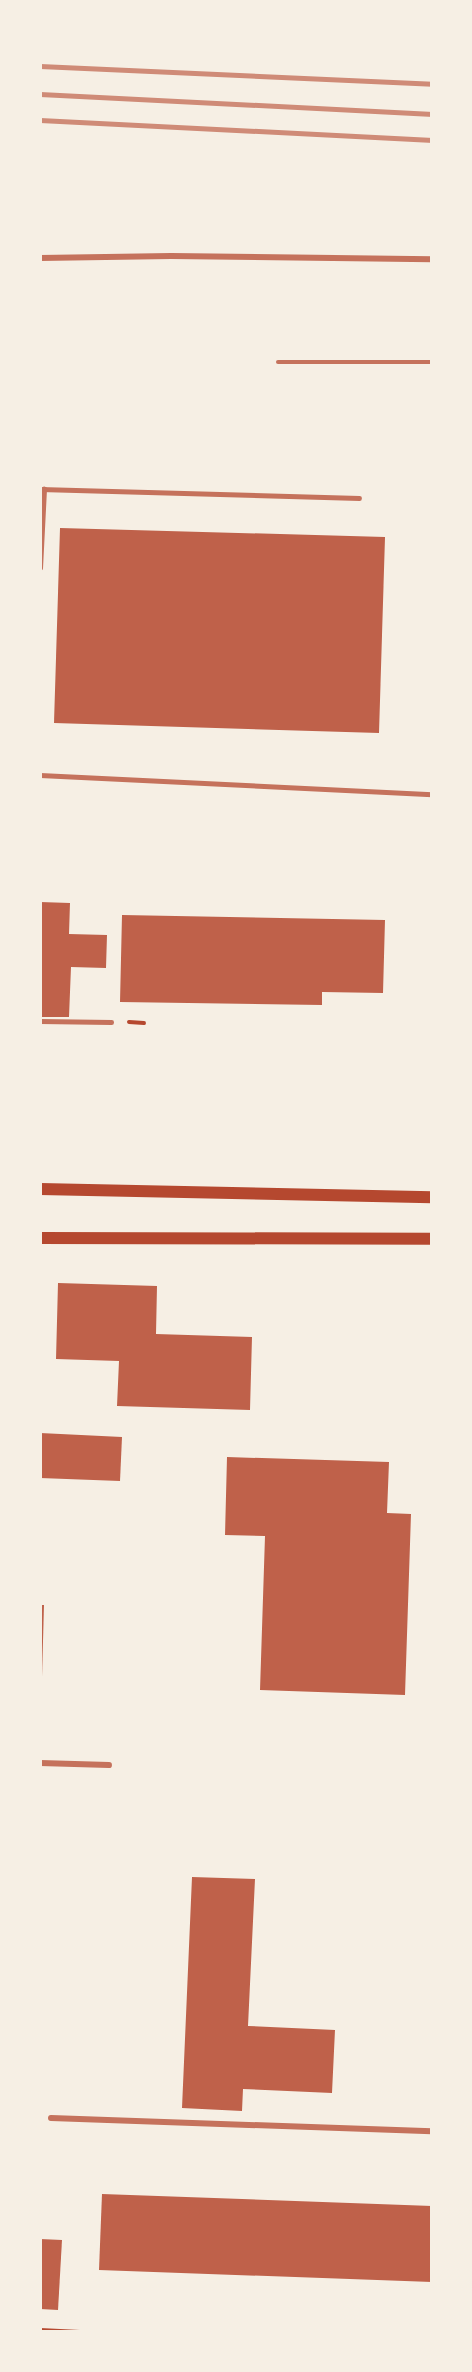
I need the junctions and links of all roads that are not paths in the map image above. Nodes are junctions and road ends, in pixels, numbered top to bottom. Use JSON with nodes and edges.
{"nodes":[{"id":1,"x":40,"y":258,"type":"edge"},
{"id":2,"x":432,"y":259,"type":"edge"},
{"id":3,"x":278,"y":362,"type":"dead end"},
{"id":4,"x":432,"y":362,"type":"edge"},
{"id":5,"x":42,"y":489,"type":"edge"},
{"id":6,"x":359,"y":498,"type":"dead end"},
{"id":7,"x":40,"y":568,"type":"edge"},
{"id":8,"x":40,"y":775,"type":"edge"},
{"id":9,"x":432,"y":794,"type":"edge"},
{"id":10,"x":40,"y":1021,"type":"edge"},
{"id":11,"x":111,"y":1022,"type":"dead end"},
{"id":12,"x":40,"y":1189,"type":"edge"},
{"id":13,"x":432,"y":1197,"type":"edge"},
{"id":14,"x":40,"y":1238,"type":"edge"},
{"id":15,"x":432,"y":1239,"type":"edge"},
{"id":16,"x":40,"y":1763,"type":"edge"},
{"id":17,"x":109,"y":1765,"type":"dead end"},
{"id":18,"x":51,"y":2118,"type":"dead end"},
{"id":19,"x":432,"y":2132,"type":"edge"}],
"edges":[{"from":1,"to":2,"type":"street"},
{"from":3,"to":4,"type":"lane"},
{"from":5,"to":6,"type":"lane"},
{"from":5,"to":7,"type":"lane"},
{"from":8,"to":9,"type":"lane"},
{"from":10,"to":11,"type":"lane"},
{"from":12,"to":13,"type":"main road"},
{"from":14,"to":15,"type":"main road"},
{"from":16,"to":17,"type":"street"},
{"from":18,"to":19,"type":"street"}]}
